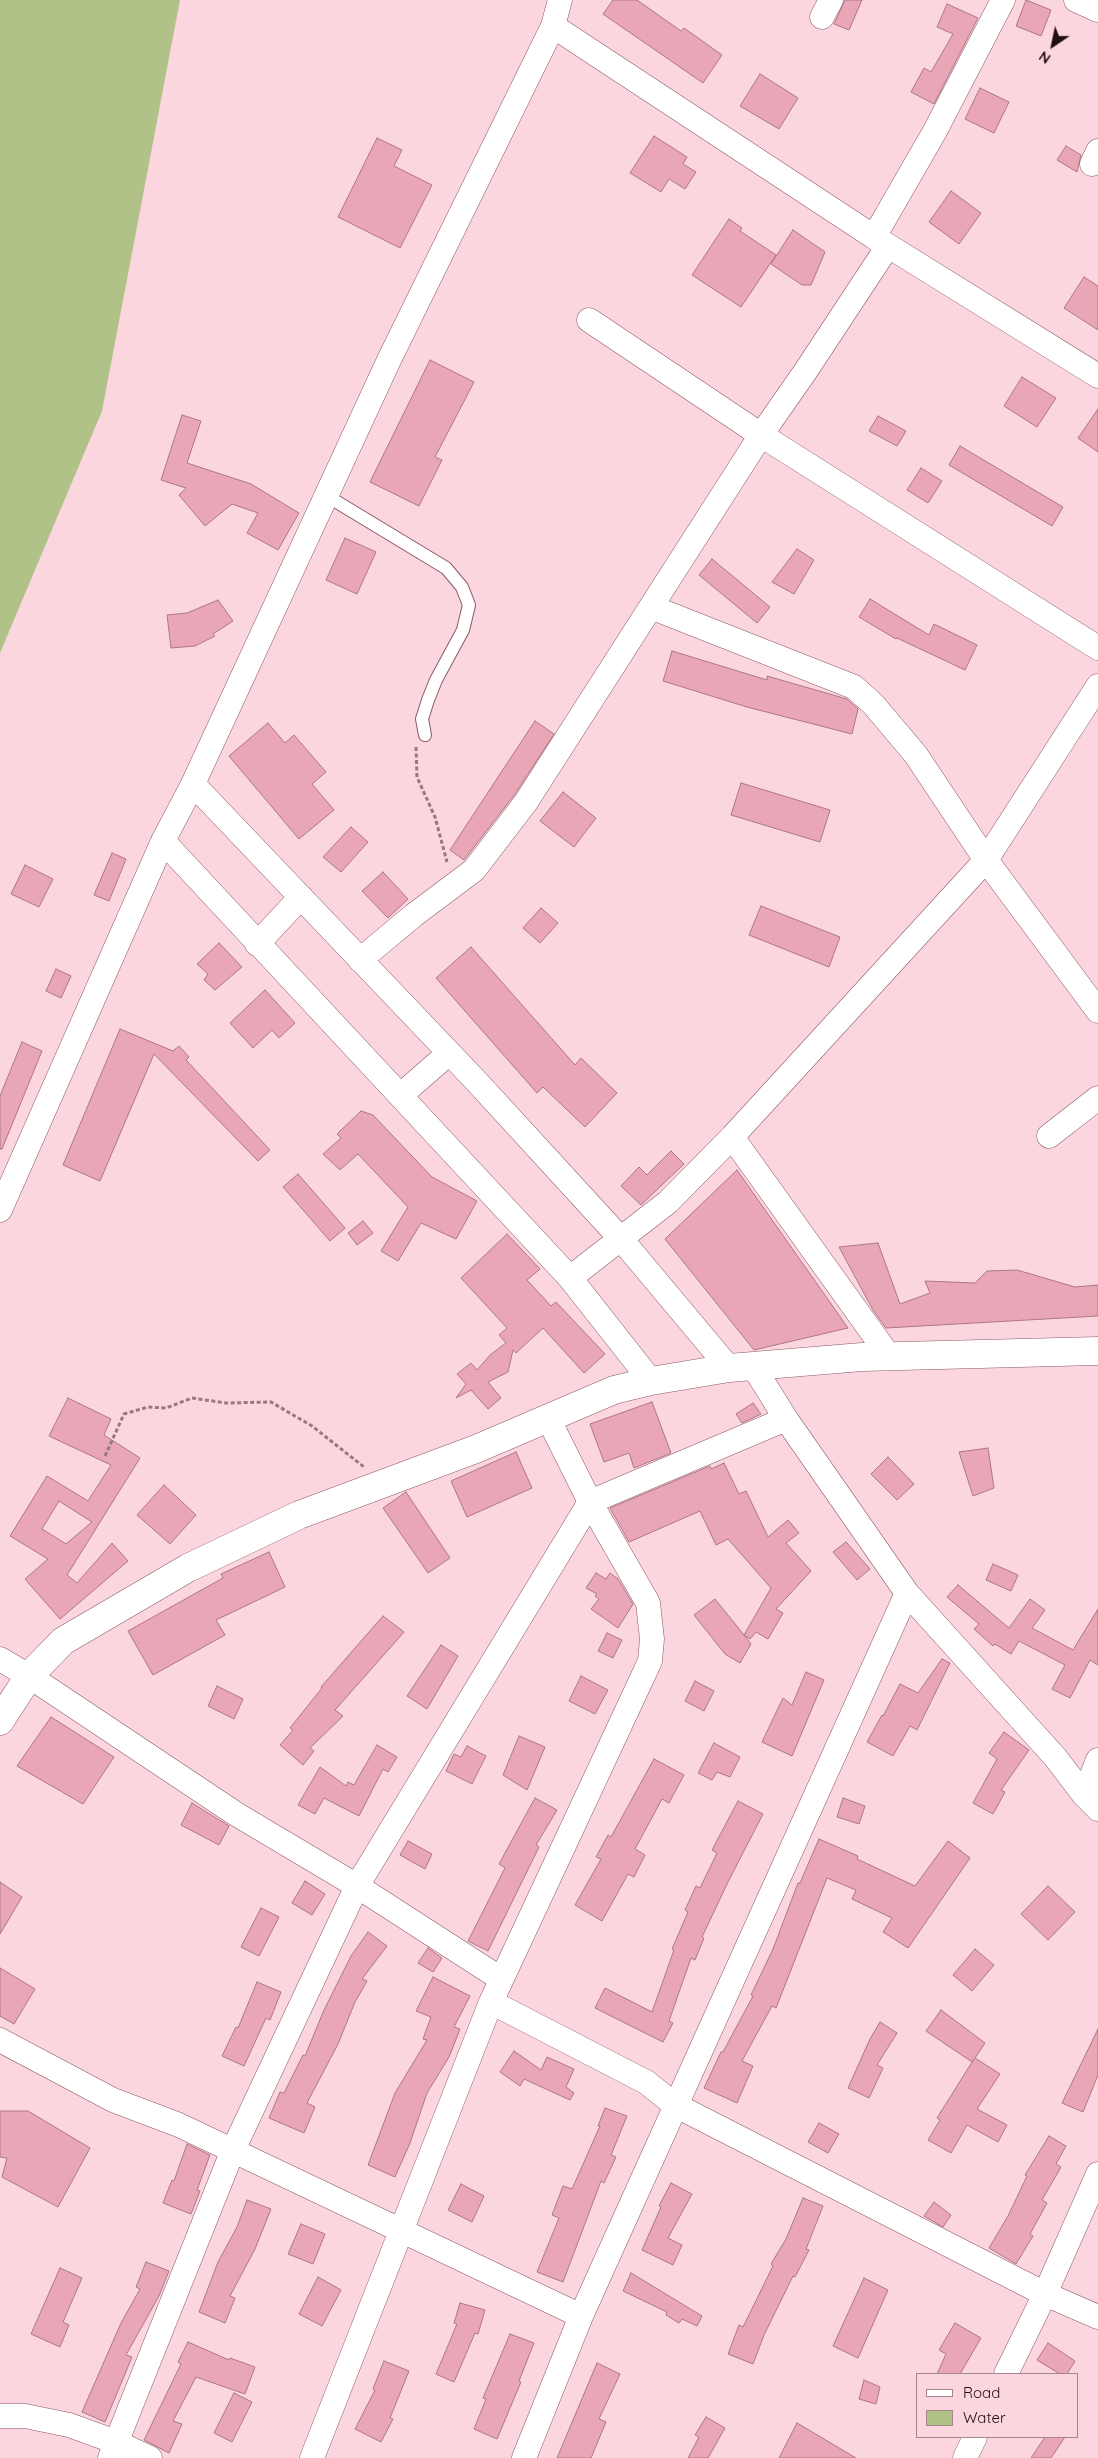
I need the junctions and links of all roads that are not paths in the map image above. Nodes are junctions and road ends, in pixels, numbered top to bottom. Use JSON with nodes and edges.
{"nodes":[{"id":1,"x":560,"y":0,"type":"edge"},
{"id":2,"x":1003,"y":0,"type":"edge"},
{"id":3,"x":1076,"y":0,"type":"edge"},
{"id":4,"x":1098,"y":10,"type":"edge"},
{"id":5,"x":553,"y":26,"type":"junction"},
{"id":6,"x":881,"y":242,"type":"junction"},
{"id":7,"x":590,"y":320,"type":"dead end"},
{"id":8,"x":1098,"y":376,"type":"edge"},
{"id":9,"x":761,"y":435,"type":"junction"},
{"id":10,"x":326,"y":496,"type":"junction"},
{"id":11,"x":651,"y":607,"type":"junction"},
{"id":12,"x":1098,"y":648,"type":"edge"},
{"id":13,"x":1098,"y":686,"type":"edge"},
{"id":14,"x":424,"y":735,"type":"road end"},
{"id":15,"x":192,"y":784,"type":"junction"},
{"id":16,"x":163,"y":841,"type":"junction"},
{"id":17,"x":986,"y":860,"type":"junction"},
{"id":18,"x":301,"y":897,"type":"junction"},
{"id":19,"x":257,"y":944,"type":"junction"},
{"id":20,"x":360,"y":960,"type":"junction"},
{"id":21,"x":1098,"y":1011,"type":"edge"},
{"id":22,"x":449,"y":1052,"type":"junction"},
{"id":23,"x":401,"y":1095,"type":"junction"},
{"id":24,"x":1098,"y":1098,"type":"edge"},
{"id":25,"x":1049,"y":1136,"type":"dead end"},
{"id":26,"x":732,"y":1138,"type":"junction"},
{"id":27,"x":0,"y":1210,"type":"edge"},
{"id":28,"x":621,"y":1239,"type":"junction"},
{"id":29,"x":570,"y":1278,"type":"junction"},
{"id":30,"x":1098,"y":1351,"type":"edge"},
{"id":31,"x":889,"y":1356,"type":"junction"},
{"id":32,"x":741,"y":1367,"type":"junction"},
{"id":33,"x":651,"y":1381,"type":"junction"},
{"id":34,"x":548,"y":1418,"type":"junction"},
{"id":35,"x":786,"y":1419,"type":"junction"},
{"id":36,"x":590,"y":1502,"type":"junction"},
{"id":37,"x":906,"y":1593,"type":"junction"},
{"id":38,"x":0,"y":1659,"type":"edge"},
{"id":39,"x":29,"y":1676,"type":"junction"},
{"id":40,"x":0,"y":1721,"type":"edge"},
{"id":41,"x":1098,"y":1760,"type":"edge"},
{"id":42,"x":1091,"y":1802,"type":"edge"},
{"id":43,"x":356,"y":1886,"type":"junction"},
{"id":44,"x":502,"y":1979,"type":"junction"},
{"id":45,"x":491,"y":2002,"type":"junction"},
{"id":46,"x":0,"y":2040,"type":"edge"},
{"id":47,"x":675,"y":2104,"type":"junction"},
{"id":48,"x":233,"y":2150,"type":"junction"},
{"id":49,"x":1098,"y":2174,"type":"edge"},
{"id":50,"x":400,"y":2230,"type":"junction"},
{"id":51,"x":1045,"y":2294,"type":"junction"},
{"id":52,"x":582,"y":2316,"type":"junction"},
{"id":53,"x":1098,"y":2317,"type":"edge"},
{"id":54,"x":1006,"y":2373,"type":"edge"},
{"id":55,"x":0,"y":2416,"type":"edge"},
{"id":56,"x":975,"y":2438,"type":"edge"},
{"id":57,"x":113,"y":2450,"type":"edge"},
{"id":58,"x":150,"y":2458,"type":"edge"},
{"id":59,"x":312,"y":2458,"type":"edge"},
{"id":60,"x":524,"y":2458,"type":"edge"},
{"id":61,"x":965,"y":2458,"type":"edge"}],
"edges":[{"from":1,"to":5,"type":"street"},
{"from":2,"to":6,"type":"street"},
{"from":3,"to":4,"type":"street"},
{"from":5,"to":6,"type":"street"},
{"from":5,"to":10,"type":"street"},
{"from":6,"to":8,"type":"street"},
{"from":6,"to":9,"type":"street"},
{"from":7,"to":9,"type":"street"},
{"from":9,"to":11,"type":"street"},
{"from":9,"to":12,"type":"street"},
{"from":10,"to":14,"type":"lane"},
{"from":10,"to":15,"type":"street"},
{"from":11,"to":17,"type":"street"},
{"from":11,"to":20,"type":"street"},
{"from":13,"to":17,"type":"street"},
{"from":15,"to":16,"type":"street"},
{"from":15,"to":18,"type":"street"},
{"from":16,"to":19,"type":"street"},
{"from":16,"to":27,"type":"street"},
{"from":17,"to":21,"type":"street"},
{"from":17,"to":26,"type":"street"},
{"from":18,"to":19,"type":"street"},
{"from":18,"to":20,"type":"street"},
{"from":19,"to":23,"type":"street"},
{"from":20,"to":22,"type":"street"},
{"from":22,"to":23,"type":"street"},
{"from":22,"to":28,"type":"street"},
{"from":23,"to":29,"type":"street"},
{"from":24,"to":25,"type":"street"},
{"from":26,"to":28,"type":"street"},
{"from":26,"to":31,"type":"street"},
{"from":28,"to":29,"type":"street"},
{"from":28,"to":32,"type":"street"},
{"from":29,"to":33,"type":"street"},
{"from":30,"to":31,"type":"street"},
{"from":31,"to":32,"type":"street"},
{"from":32,"to":33,"type":"street"},
{"from":32,"to":35,"type":"street"},
{"from":33,"to":34,"type":"street"},
{"from":34,"to":36,"type":"street"},
{"from":34,"to":39,"type":"street"},
{"from":35,"to":36,"type":"street"},
{"from":35,"to":37,"type":"street"},
{"from":36,"to":43,"type":"street"},
{"from":36,"to":44,"type":"street"},
{"from":37,"to":42,"type":"street"},
{"from":37,"to":47,"type":"street"},
{"from":38,"to":39,"type":"street"},
{"from":39,"to":40,"type":"street"},
{"from":39,"to":43,"type":"street"},
{"from":41,"to":42,"type":"street"},
{"from":43,"to":44,"type":"street"},
{"from":43,"to":48,"type":"street"},
{"from":44,"to":45,"type":"street"},
{"from":45,"to":47,"type":"street"},
{"from":45,"to":50,"type":"street"},
{"from":46,"to":48,"type":"street"},
{"from":47,"to":51,"type":"street"},
{"from":47,"to":52,"type":"street"},
{"from":48,"to":50,"type":"street"},
{"from":48,"to":57,"type":"street"},
{"from":49,"to":51,"type":"street"},
{"from":50,"to":52,"type":"street"},
{"from":50,"to":59,"type":"street"},
{"from":51,"to":53,"type":"street"},
{"from":51,"to":54,"type":"street"},
{"from":52,"to":60,"type":"street"},
{"from":55,"to":57,"type":"street"},
{"from":56,"to":61,"type":"street"},
{"from":57,"to":58,"type":"street"}]}
